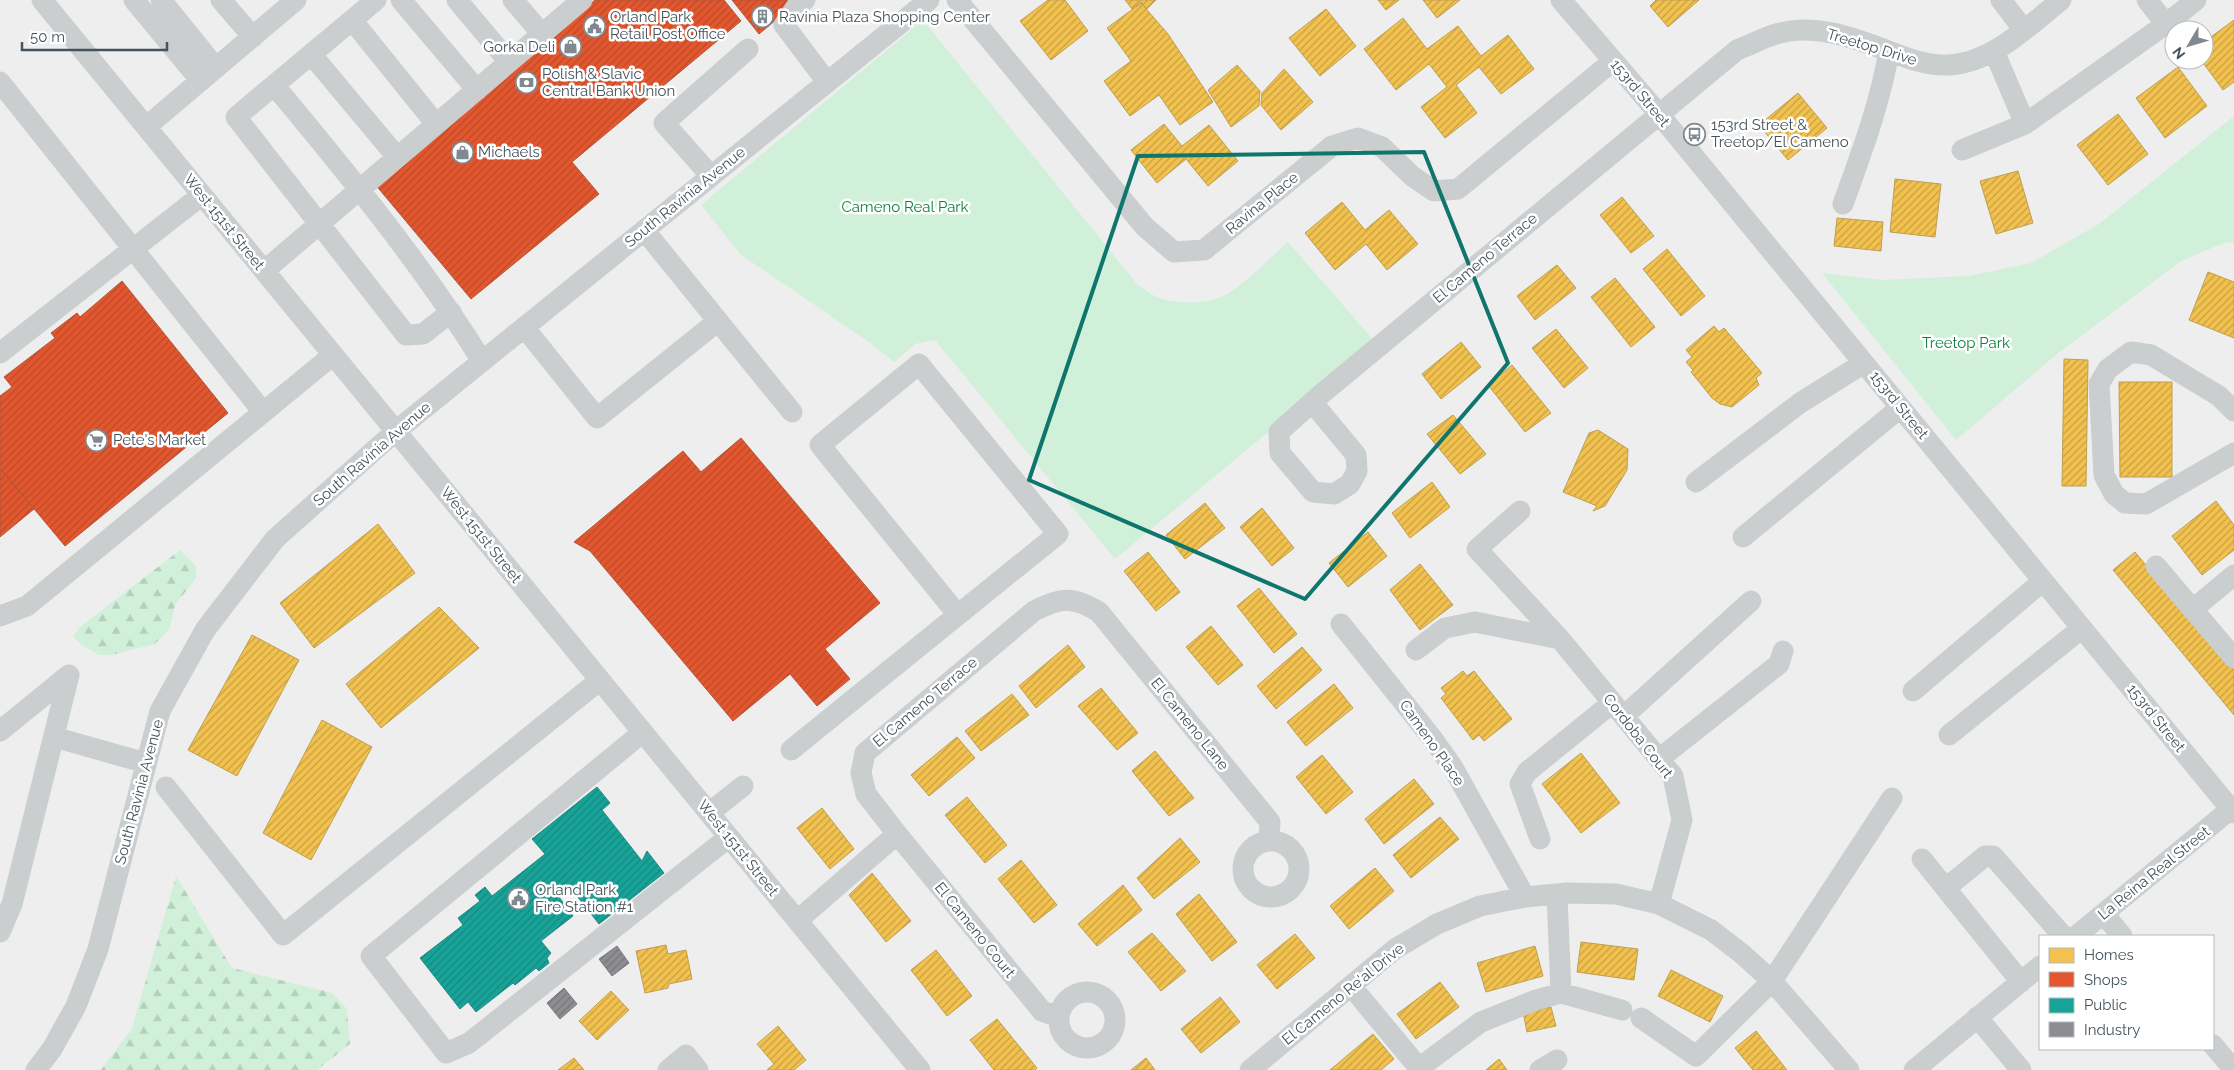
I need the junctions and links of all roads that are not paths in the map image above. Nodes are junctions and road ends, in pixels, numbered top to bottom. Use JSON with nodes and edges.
{"nodes":[{"id":1,"x":42,"y":0,"type":"edge"},
{"id":2,"x":134,"y":0,"type":"edge"},
{"id":3,"x":161,"y":0,"type":"edge"},
{"id":4,"x":221,"y":0,"type":"edge"},
{"id":5,"x":296,"y":0,"type":"edge"},
{"id":6,"x":376,"y":0,"type":"edge"},
{"id":7,"x":401,"y":0,"type":"edge"},
{"id":8,"x":457,"y":0,"type":"edge"},
{"id":9,"x":513,"y":0,"type":"edge"},
{"id":10,"x":804,"y":0,"type":"edge"},
{"id":11,"x":929,"y":0,"type":"edge"},
{"id":12,"x":957,"y":0,"type":"edge"},
{"id":13,"x":1561,"y":0,"type":"edge"},
{"id":14,"x":2001,"y":0,"type":"edge"},
{"id":15,"x":2061,"y":0,"type":"edge"},
{"id":16,"x":2147,"y":0,"type":"edge"},
{"id":17,"x":2196,"y":0,"type":"edge"},
{"id":18,"x":573,"y":3,"type":"edge"},
{"id":19,"x":352,"y":20,"type":"junction"},
{"id":20,"x":2171,"y":20,"type":"edge"},
{"id":21,"x":2164,"y":21,"type":"edge"},
{"id":22,"x":2164,"y":25,"type":"edge"},
{"id":23,"x":2024,"y":30,"type":"junction"},
{"id":24,"x":542,"y":34,"type":"junction"},
{"id":25,"x":253,"y":37,"type":"junction"},
{"id":26,"x":748,"y":49,"type":"dead end"},
{"id":27,"x":1889,"y":51,"type":"junction"},
{"id":28,"x":1994,"y":51,"type":"junction"},
{"id":29,"x":311,"y":54,"type":"junction"},
{"id":30,"x":1613,"y":60,"type":"junction"},
{"id":31,"x":509,"y":62,"type":"junction"},
{"id":32,"x":209,"y":74,"type":"junction"},
{"id":33,"x":0,"y":82,"type":"edge"},
{"id":34,"x":827,"y":82,"type":"junction"},
{"id":35,"x":274,"y":85,"type":"junction"},
{"id":36,"x":477,"y":90,"type":"junction"},
{"id":37,"x":1659,"y":114,"type":"junction"},
{"id":38,"x":436,"y":124,"type":"junction"},
{"id":39,"x":2026,"y":124,"type":"junction"},
{"id":40,"x":146,"y":127,"type":"junction"},
{"id":41,"x":1962,"y":150,"type":"dead end"},
{"id":42,"x":397,"y":157,"type":"junction"},
{"id":43,"x":711,"y":176,"type":"junction"},
{"id":44,"x":360,"y":189,"type":"junction"},
{"id":45,"x":202,"y":195,"type":"junction"},
{"id":46,"x":1843,"y":204,"type":"dead end"},
{"id":47,"x":320,"y":223,"type":"junction"},
{"id":48,"x":644,"y":230,"type":"junction"},
{"id":49,"x":133,"y":249,"type":"junction"},
{"id":50,"x":264,"y":271,"type":"junction"},
{"id":51,"x":451,"y":312,"type":"junction"},
{"id":52,"x":718,"y":321,"type":"junction"},
{"id":53,"x":524,"y":327,"type":"junction"},
{"id":54,"x":0,"y":353,"type":"edge"},
{"id":55,"x":333,"y":355,"type":"junction"},
{"id":56,"x":482,"y":361,"type":"junction"},
{"id":57,"x":1864,"y":363,"type":"junction"},
{"id":58,"x":1312,"y":402,"type":"dead end"},
{"id":59,"x":1900,"y":408,"type":"junction"},
{"id":60,"x":2234,"y":411,"type":"edge"},
{"id":61,"x":263,"y":412,"type":"junction"},
{"id":62,"x":792,"y":412,"type":"dead end"},
{"id":63,"x":396,"y":431,"type":"junction"},
{"id":64,"x":2234,"y":453,"type":"edge"},
{"id":65,"x":1696,"y":482,"type":"dead end"},
{"id":66,"x":1520,"y":511,"type":"dead end"},
{"id":67,"x":1743,"y":537,"type":"dead end"},
{"id":68,"x":2156,"y":566,"type":"dead end"},
{"id":69,"x":2234,"y":576,"type":"edge"},
{"id":70,"x":2043,"y":581,"type":"junction"},
{"id":71,"x":1751,"y":601,"type":"dead end"},
{"id":72,"x":2193,"y":609,"type":"junction"},
{"id":73,"x":1099,"y":612,"type":"joint"},
{"id":74,"x":958,"y":615,"type":"junction"},
{"id":75,"x":0,"y":616,"type":"edge"},
{"id":76,"x":1341,"y":624,"type":"dead end"},
{"id":77,"x":2082,"y":628,"type":"junction"},
{"id":78,"x":1560,"y":640,"type":"junction"},
{"id":79,"x":1416,"y":650,"type":"dead end"},
{"id":80,"x":1783,"y":651,"type":"dead end"},
{"id":81,"x":2234,"y":658,"type":"edge"},
{"id":82,"x":600,"y":680,"type":"junction"},
{"id":83,"x":1913,"y":691,"type":"dead end"},
{"id":84,"x":1618,"y":710,"type":"junction"},
{"id":85,"x":0,"y":730,"type":"edge"},
{"id":86,"x":643,"y":732,"type":"junction"},
{"id":87,"x":1949,"y":735,"type":"dead end"},
{"id":88,"x":54,"y":737,"type":"junction"},
{"id":89,"x":791,"y":750,"type":"dead end"},
{"id":90,"x":1659,"y":759,"type":"junction"},
{"id":91,"x":146,"y":763,"type":"junction"},
{"id":92,"x":166,"y":786,"type":"dead end"},
{"id":93,"x":743,"y":786,"type":"dead end"},
{"id":94,"x":1892,"y":798,"type":"dead end"},
{"id":95,"x":2233,"y":811,"type":"edge"},
{"id":96,"x":709,"y":813,"type":"junction"},
{"id":97,"x":897,"y":834,"type":"junction"},
{"id":98,"x":729,"y":837,"type":"junction"},
{"id":99,"x":1540,"y":839,"type":"dead end"},
{"id":100,"x":1269,"y":841,"type":"dead end"},
{"id":101,"x":1922,"y":859,"type":"dead end"},
{"id":102,"x":1946,"y":888,"type":"junction"},
{"id":103,"x":1556,"y":894,"type":"junction"},
{"id":104,"x":1525,"y":897,"type":"junction"},
{"id":105,"x":1659,"y":904,"type":"junction"},
{"id":106,"x":2104,"y":914,"type":"junction"},
{"id":107,"x":798,"y":920,"type":"junction"},
{"id":108,"x":2,"y":921,"type":"edge"},
{"id":109,"x":2061,"y":935,"type":"edge"},
{"id":110,"x":2077,"y":935,"type":"edge"},
{"id":111,"x":2121,"y":935,"type":"edge"},
{"id":112,"x":2039,"y":967,"type":"edge"},
{"id":113,"x":1772,"y":981,"type":"junction"},
{"id":114,"x":2021,"y":982,"type":"junction"},
{"id":115,"x":1351,"y":986,"type":"junction"},
{"id":116,"x":1561,"y":993,"type":"junction"},
{"id":117,"x":1622,"y":1010,"type":"dead end"},
{"id":118,"x":1059,"y":1017,"type":"dead end"},
{"id":119,"x":1641,"y":1018,"type":"dead end"},
{"id":120,"x":1978,"y":1018,"type":"junction"},
{"id":121,"x":2214,"y":1046,"type":"edge"},
{"id":122,"x":1418,"y":1069,"type":"edge"},
{"id":123,"x":36,"y":1070,"type":"edge"},
{"id":124,"x":668,"y":1070,"type":"edge"},
{"id":125,"x":698,"y":1070,"type":"edge"},
{"id":126,"x":920,"y":1070,"type":"edge"},
{"id":127,"x":1250,"y":1070,"type":"edge"},
{"id":128,"x":1849,"y":1070,"type":"edge"},
{"id":129,"x":1914,"y":1070,"type":"edge"},
{"id":130,"x":2021,"y":1070,"type":"edge"},
{"id":131,"x":2234,"y":1070,"type":"edge"}],
"edges":[{"from":1,"to":40,"type":"street","name":"West 151st Street"},
{"from":2,"to":32,"type":"street"},
{"from":3,"to":32,"type":"street"},
{"from":4,"to":25,"type":"street"},
{"from":5,"to":25,"type":"street"},
{"from":6,"to":19,"type":"street"},
{"from":7,"to":36,"type":"street"},
{"from":8,"to":31,"type":"street"},
{"from":9,"to":24,"type":"street"},
{"from":10,"to":34,"type":"street"},
{"from":11,"to":34,"type":"street","name":"South Ravinia Avenue"},
{"from":12,"to":30,"type":"street","name":"Ravina Place"},
{"from":13,"to":30,"type":"street","name":"153rd Street"},
{"from":14,"to":23,"type":"street"},
{"from":15,"to":23,"type":"street","name":"Treetop Drive"},
{"from":16,"to":21,"type":"street"},
{"from":17,"to":20,"type":"street"},
{"from":18,"to":24,"type":"street"},
{"from":19,"to":29,"type":"street"},
{"from":19,"to":38,"type":"street"},
{"from":22,"to":39,"type":"street"},
{"from":23,"to":28,"type":"street","name":"Treetop Drive"},
{"from":24,"to":31,"type":"street"},
{"from":25,"to":32,"type":"street"},
{"from":26,"to":43,"type":"street"},
{"from":27,"to":28,"type":"street","name":"Treetop Drive"},
{"from":27,"to":37,"type":"street","name":"Treetop Drive"},
{"from":27,"to":46,"type":"street"},
{"from":28,"to":39,"type":"street"},
{"from":29,"to":35,"type":"street"},
{"from":29,"to":42,"type":"street"},
{"from":30,"to":37,"type":"street","name":"153rd Street"},
{"from":31,"to":36,"type":"street"},
{"from":32,"to":40,"type":"street"},
{"from":33,"to":49,"type":"street"},
{"from":34,"to":43,"type":"street","name":"South Ravinia Avenue"},
{"from":35,"to":44,"type":"street"},
{"from":35,"to":47,"type":"street"},
{"from":36,"to":38,"type":"street"},
{"from":37,"to":57,"type":"street","name":"153rd Street"},
{"from":37,"to":58,"type":"street","name":"El Cameno Terrace"},
{"from":38,"to":42,"type":"street"},
{"from":39,"to":41,"type":"street"},
{"from":40,"to":45,"type":"street","name":"West 151st Street"},
{"from":42,"to":44,"type":"street"},
{"from":43,"to":48,"type":"street","name":"South Ravinia Avenue"},
{"from":44,"to":47,"type":"street"},
{"from":44,"to":51,"type":"street"},
{"from":45,"to":49,"type":"street"},
{"from":45,"to":50,"type":"street","name":"West 151st Street"},
{"from":47,"to":50,"type":"street"},
{"from":47,"to":51,"type":"street"},
{"from":48,"to":52,"type":"street"},
{"from":48,"to":53,"type":"street","name":"South Ravinia Avenue"},
{"from":49,"to":54,"type":"street"},
{"from":49,"to":61,"type":"street"},
{"from":50,"to":55,"type":"street","name":"West 151st Street"},
{"from":51,"to":56,"type":"street"},
{"from":52,"to":53,"type":"street"},
{"from":52,"to":62,"type":"street"},
{"from":53,"to":56,"type":"street","name":"South Ravinia Avenue"},
{"from":55,"to":61,"type":"street"},
{"from":55,"to":63,"type":"street","name":"West 151st Street"},
{"from":56,"to":63,"type":"street","name":"South Ravinia Avenue"},
{"from":57,"to":59,"type":"street","name":"153rd Street"},
{"from":57,"to":65,"type":"street"},
{"from":59,"to":67,"type":"street"},
{"from":59,"to":70,"type":"street","name":"153rd Street"},
{"from":60,"to":64,"type":"street"},
{"from":61,"to":75,"type":"street"},
{"from":63,"to":82,"type":"street","name":"West 151st Street"},
{"from":63,"to":91,"type":"street","name":"South Ravinia Avenue"},
{"from":66,"to":78,"type":"street","name":"Cordoba Court"},
{"from":68,"to":72,"type":"street"},
{"from":69,"to":72,"type":"street"},
{"from":70,"to":77,"type":"street","name":"153rd Street"},
{"from":70,"to":83,"type":"street"},
{"from":71,"to":84,"type":"street"},
{"from":72,"to":81,"type":"street"},
{"from":73,"to":97,"type":"street","name":"El Cameno Terrace"},
{"from":73,"to":100,"type":"street","name":"El Cameno Lane"},
{"from":74,"to":74,"type":"street"},
{"from":74,"to":89,"type":"street"},
{"from":76,"to":104,"type":"street","name":"Cameno Place"},
{"from":77,"to":87,"type":"street"},
{"from":77,"to":95,"type":"street","name":"153rd Street"},
{"from":78,"to":79,"type":"street"},
{"from":78,"to":84,"type":"street","name":"Cordoba Court"},
{"from":80,"to":90,"type":"street"},
{"from":82,"to":86,"type":"street","name":"West 151st Street"},
{"from":82,"to":92,"type":"street"},
{"from":84,"to":90,"type":"street","name":"Cordoba Court"},
{"from":84,"to":99,"type":"street"},
{"from":85,"to":88,"type":"street"},
{"from":86,"to":96,"type":"street","name":"West 151st Street"},
{"from":86,"to":98,"type":"street"},
{"from":88,"to":91,"type":"street"},
{"from":88,"to":108,"type":"street"},
{"from":90,"to":105,"type":"street","name":"Cordoba Court"},
{"from":91,"to":123,"type":"street","name":"South Ravinia Avenue"},
{"from":93,"to":96,"type":"street"},
{"from":94,"to":113,"type":"street"},
{"from":95,"to":106,"type":"street","name":"La Reina Real Street"},
{"from":96,"to":98,"type":"street","name":"West 151st Street"},
{"from":97,"to":107,"type":"street"},
{"from":97,"to":118,"type":"street","name":"El Cameno Court"},
{"from":98,"to":107,"type":"street","name":"West 151st Street"},
{"from":101,"to":102,"type":"street"},
{"from":102,"to":109,"type":"street"},
{"from":102,"to":114,"type":"street"},
{"from":103,"to":104,"type":"street","name":"El Cameno Re'al Drive"},
{"from":103,"to":105,"type":"street","name":"El Cameno Re'al Drive"},
{"from":103,"to":116,"type":"street"},
{"from":104,"to":115,"type":"street","name":"El Cameno Re'al Drive"},
{"from":105,"to":113,"type":"street","name":"El Cameno Re'al Drive"},
{"from":106,"to":110,"type":"street","name":"La Reina Real Street"},
{"from":106,"to":111,"type":"street"},
{"from":107,"to":126,"type":"street","name":"West 151st Street"},
{"from":112,"to":114,"type":"street"},
{"from":113,"to":119,"type":"street"},
{"from":113,"to":128,"type":"street","name":"El Cameno Re'al Drive"},
{"from":114,"to":120,"type":"street"},
{"from":115,"to":122,"type":"street"},
{"from":115,"to":127,"type":"street","name":"El Cameno Re'al Drive"},
{"from":116,"to":117,"type":"street"},
{"from":116,"to":122,"type":"street"},
{"from":120,"to":129,"type":"street"},
{"from":120,"to":130,"type":"street"},
{"from":121,"to":131,"type":"street"},
{"from":124,"to":125,"type":"street"}]}
